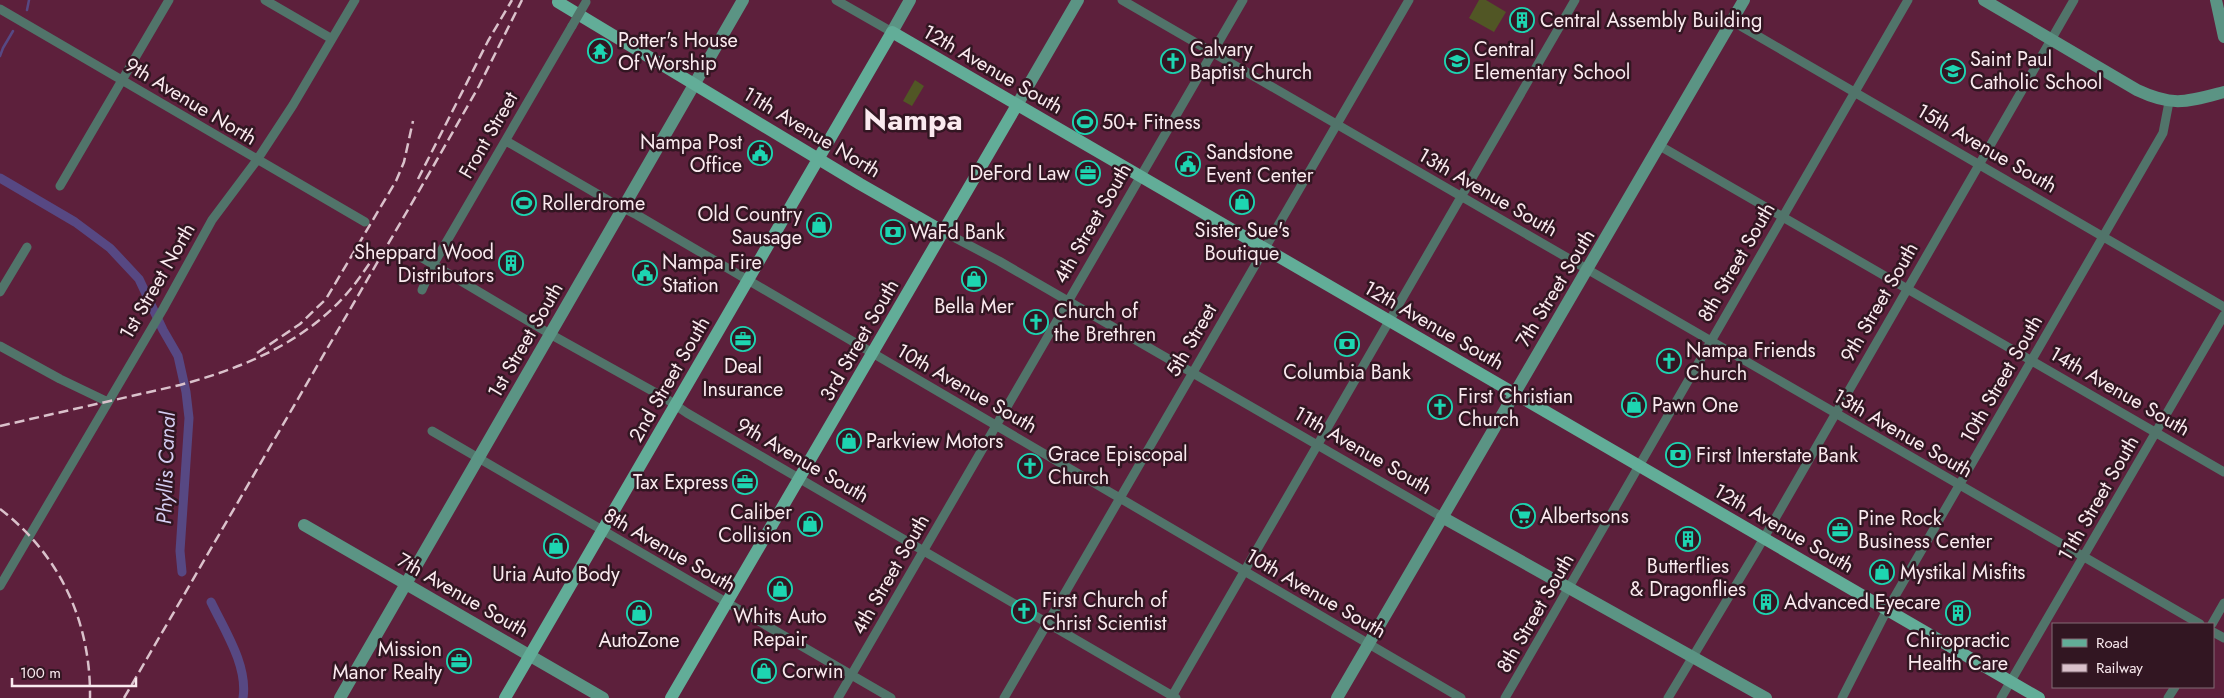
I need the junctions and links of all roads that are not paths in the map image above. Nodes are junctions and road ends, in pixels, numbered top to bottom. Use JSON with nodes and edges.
{"nodes":[{"id":1,"x":169,"y":0,"type":"edge"},
{"id":2,"x":265,"y":0,"type":"edge"},
{"id":3,"x":356,"y":0,"type":"edge"},
{"id":4,"x":744,"y":0,"type":"edge"},
{"id":5,"x":836,"y":0,"type":"edge"},
{"id":6,"x":910,"y":0,"type":"edge"},
{"id":7,"x":1078,"y":0,"type":"edge"},
{"id":8,"x":1122,"y":0,"type":"edge"},
{"id":9,"x":1243,"y":0,"type":"edge"},
{"id":10,"x":1409,"y":0,"type":"edge"},
{"id":11,"x":1576,"y":0,"type":"edge"},
{"id":12,"x":1744,"y":0,"type":"edge"},
{"id":13,"x":1908,"y":0,"type":"edge"},
{"id":14,"x":1984,"y":0,"type":"edge"},
{"id":15,"x":2074,"y":0,"type":"edge"},
{"id":16,"x":2216,"y":0,"type":"edge"},
{"id":17,"x":586,"y":1,"type":"edge"},
{"id":18,"x":558,"y":2,"type":"dead end"},
{"id":19,"x":0,"y":9,"type":"edge"},
{"id":20,"x":1732,"y":21,"type":"junction"},
{"id":21,"x":892,"y":32,"type":"junction"},
{"id":22,"x":2224,"y":37,"type":"edge"},
{"id":23,"x":332,"y":39,"type":"junction"},
{"id":24,"x":2052,"y":39,"type":"junction"},
{"id":25,"x":1212,"y":52,"type":"junction"},
{"id":26,"x":122,"y":81,"type":"junction"},
{"id":27,"x":695,"y":84,"type":"junction"},
{"id":28,"x":1855,"y":92,"type":"junction"},
{"id":29,"x":2224,"y":92,"type":"edge"},
{"id":30,"x":2169,"y":102,"type":"junction"},
{"id":31,"x":1017,"y":105,"type":"junction"},
{"id":32,"x":1337,"y":125,"type":"junction"},
{"id":33,"x":506,"y":141,"type":"junction"},
{"id":34,"x":1660,"y":146,"type":"junction"},
{"id":35,"x":819,"y":158,"type":"junction"},
{"id":36,"x":256,"y":160,"type":"junction"},
{"id":37,"x":1980,"y":164,"type":"junction"},
{"id":38,"x":1140,"y":176,"type":"junction"},
{"id":39,"x":60,"y":186,"type":"dead end"},
{"id":40,"x":1462,"y":197,"type":"junction"},
{"id":41,"x":623,"y":208,"type":"junction"},
{"id":42,"x":1783,"y":216,"type":"junction"},
{"id":43,"x":365,"y":222,"type":"dead end"},
{"id":44,"x":944,"y":232,"type":"junction"},
{"id":45,"x":2104,"y":237,"type":"junction"},
{"id":46,"x":27,"y":247,"type":"dead end"},
{"id":47,"x":1264,"y":248,"type":"junction"},
{"id":48,"x":412,"y":252,"type":"dead end"},
{"id":49,"x":433,"y":265,"type":"junction"},
{"id":50,"x":1588,"y":270,"type":"junction"},
{"id":51,"x":748,"y":280,"type":"junction"},
{"id":52,"x":1907,"y":289,"type":"junction"},
{"id":53,"x":422,"y":290,"type":"dead end"},
{"id":54,"x":0,"y":292,"type":"edge"},
{"id":55,"x":1068,"y":301,"type":"junction"},
{"id":56,"x":2224,"y":306,"type":"edge"},
{"id":57,"x":2224,"y":315,"type":"edge"},
{"id":58,"x":1389,"y":321,"type":"junction"},
{"id":59,"x":550,"y":334,"type":"junction"},
{"id":60,"x":1710,"y":341,"type":"junction"},
{"id":61,"x":0,"y":346,"type":"edge"},
{"id":62,"x":873,"y":353,"type":"junction"},
{"id":63,"x":2032,"y":361,"type":"junction"},
{"id":64,"x":1192,"y":373,"type":"junction"},
{"id":65,"x":1514,"y":393,"type":"junction"},
{"id":66,"x":108,"y":402,"type":"junction"},
{"id":67,"x":675,"y":405,"type":"junction"},
{"id":68,"x":1835,"y":413,"type":"junction"},
{"id":69,"x":996,"y":426,"type":"junction"},
{"id":70,"x":432,"y":431,"type":"dead end"},
{"id":71,"x":2156,"y":433,"type":"junction"},
{"id":72,"x":1317,"y":445,"type":"junction"},
{"id":73,"x":478,"y":459,"type":"junction"},
{"id":74,"x":1638,"y":465,"type":"junction"},
{"id":75,"x":2224,"y":472,"type":"edge"},
{"id":76,"x":800,"y":478,"type":"junction"},
{"id":77,"x":1959,"y":486,"type":"junction"},
{"id":78,"x":1120,"y":498,"type":"junction"},
{"id":79,"x":1442,"y":517,"type":"junction"},
{"id":80,"x":304,"y":525,"type":"dead end"},
{"id":81,"x":602,"y":531,"type":"junction"},
{"id":82,"x":1763,"y":538,"type":"junction"},
{"id":83,"x":923,"y":551,"type":"junction"},
{"id":84,"x":2084,"y":557,"type":"junction"},
{"id":85,"x":1244,"y":571,"type":"junction"},
{"id":86,"x":3,"y":573,"type":"edge"},
{"id":87,"x":405,"y":584,"type":"junction"},
{"id":88,"x":0,"y":586,"type":"edge"},
{"id":89,"x":1570,"y":588,"type":"junction"},
{"id":90,"x":727,"y":603,"type":"junction"},
{"id":91,"x":2224,"y":603,"type":"edge"},
{"id":92,"x":1887,"y":610,"type":"junction"},
{"id":93,"x":1048,"y":623,"type":"junction"},
{"id":94,"x":2198,"y":623,"type":"edge"},
{"id":95,"x":2213,"y":623,"type":"edge"},
{"id":96,"x":1368,"y":644,"type":"junction"},
{"id":97,"x":530,"y":655,"type":"junction"},
{"id":98,"x":1692,"y":656,"type":"junction"},
{"id":99,"x":851,"y":675,"type":"junction"},
{"id":100,"x":2011,"y":682,"type":"junction"},
{"id":101,"x":1173,"y":697,"type":"edge"},
{"id":102,"x":340,"y":698,"type":"edge"},
{"id":103,"x":505,"y":698,"type":"edge"},
{"id":104,"x":603,"y":698,"type":"edge"},
{"id":105,"x":672,"y":698,"type":"edge"},
{"id":106,"x":838,"y":698,"type":"edge"},
{"id":107,"x":891,"y":698,"type":"edge"},
{"id":108,"x":1004,"y":698,"type":"edge"},
{"id":109,"x":1337,"y":698,"type":"edge"},
{"id":110,"x":1461,"y":698,"type":"edge"},
{"id":111,"x":1506,"y":698,"type":"edge"},
{"id":112,"x":1668,"y":698,"type":"edge"},
{"id":113,"x":1766,"y":698,"type":"edge"},
{"id":114,"x":1842,"y":698,"type":"edge"},
{"id":115,"x":2000,"y":698,"type":"edge"},
{"id":116,"x":2039,"y":698,"type":"edge"}],
"edges":[{"from":1,"to":26,"type":"street"},
{"from":2,"to":23,"type":"street"},
{"from":3,"to":23,"type":"street","name":"1st Street North"},
{"from":4,"to":27,"type":"street","name":"1st Street South"},
{"from":5,"to":21,"type":"street","name":"12th Avenue South"},
{"from":6,"to":21,"type":"street","name":"2nd Street South"},
{"from":7,"to":31,"type":"street","name":"3rd Street South"},
{"from":8,"to":25,"type":"street","name":"13th Avenue South"},
{"from":9,"to":25,"type":"street","name":"4th Street South"},
{"from":10,"to":32,"type":"street","name":"5th Street"},
{"from":11,"to":40,"type":"street"},
{"from":12,"to":20,"type":"street","name":"7th Street South"},
{"from":13,"to":28,"type":"street","name":"8th Street South"},
{"from":14,"to":24,"type":"street"},
{"from":15,"to":24,"type":"street","name":"9th Street South"},
{"from":16,"to":22,"type":"street"},
{"from":17,"to":33,"type":"street","name":"Front Street","bridge":true},
{"from":18,"to":27,"type":"main road","name":"11th Avenue North"},
{"from":19,"to":26,"type":"street","name":"9th Avenue North"},
{"from":20,"to":28,"type":"street","name":"15th Avenue South"},
{"from":20,"to":34,"type":"street","name":"7th Street South"},
{"from":21,"to":31,"type":"main road","name":"12th Avenue South"},
{"from":21,"to":35,"type":"main road","name":"2nd Street South"},
{"from":23,"to":36,"type":"street","name":"1st Street North"},
{"from":24,"to":30,"type":"street"},
{"from":24,"to":37,"type":"street","name":"9th Street South"},
{"from":25,"to":32,"type":"street","name":"13th Avenue South"},
{"from":25,"to":38,"type":"street","name":"4th Street South"},
{"from":26,"to":36,"type":"street","name":"9th Avenue North"},
{"from":26,"to":39,"type":"street"},
{"from":27,"to":35,"type":"main road","name":"11th Avenue North"},
{"from":27,"to":41,"type":"street","name":"1st Street South"},
{"from":28,"to":37,"type":"street","name":"15th Avenue South"},
{"from":28,"to":42,"type":"street","name":"8th Street South"},
{"from":29,"to":30,"type":"street"},
{"from":30,"to":45,"type":"street","name":"10th Street South"},
{"from":31,"to":38,"type":"main road","name":"12th Avenue South"},
{"from":31,"to":44,"type":"main road","name":"3rd Street South"},
{"from":32,"to":40,"type":"street","name":"13th Avenue South"},
{"from":32,"to":47,"type":"street","name":"5th Street"},
{"from":33,"to":41,"type":"street","name":"10th Avenue South"},
{"from":33,"to":49,"type":"street","name":"Front Street"},
{"from":34,"to":42,"type":"street","name":"14th Avenue South"},
{"from":34,"to":50,"type":"street","name":"7th Street South"},
{"from":35,"to":44,"type":"main road","name":"11th Avenue North"},
{"from":35,"to":51,"type":"main road","name":"2nd Street South"},
{"from":36,"to":43,"type":"street","name":"9th Avenue North"},
{"from":36,"to":66,"type":"street","name":"1st Street North"},
{"from":37,"to":45,"type":"street","name":"15th Avenue South"},
{"from":37,"to":52,"type":"street","name":"9th Street South"},
{"from":38,"to":47,"type":"main road","name":"12th Avenue South"},
{"from":38,"to":55,"type":"street","name":"4th Street South"},
{"from":40,"to":50,"type":"street","name":"13th Avenue South"},
{"from":40,"to":58,"type":"street"},
{"from":41,"to":51,"type":"street","name":"10th Avenue South"},
{"from":41,"to":59,"type":"street","name":"1st Street South"},
{"from":42,"to":52,"type":"street","name":"14th Avenue South"},
{"from":42,"to":60,"type":"street","name":"8th Street South"},
{"from":44,"to":55,"type":"street","name":"11th Avenue South"},
{"from":44,"to":62,"type":"main road","name":"3rd Street South"},
{"from":45,"to":56,"type":"street","name":"15th Avenue South"},
{"from":45,"to":63,"type":"street","name":"10th Street South"},
{"from":46,"to":54,"type":"street"},
{"from":47,"to":58,"type":"main road","name":"12th Avenue South"},
{"from":47,"to":64,"type":"street","name":"5th Street"},
{"from":48,"to":49,"type":"street","name":"9th Avenue South"},
{"from":49,"to":53,"type":"street","name":"Front Street"},
{"from":49,"to":59,"type":"street","name":"9th Avenue South"},
{"from":50,"to":60,"type":"street","name":"13th Avenue South"},
{"from":50,"to":65,"type":"street","name":"7th Street South"},
{"from":51,"to":62,"type":"street","name":"10th Avenue South"},
{"from":51,"to":67,"type":"main road","name":"2nd Street South"},
{"from":52,"to":63,"type":"street","name":"14th Avenue South"},
{"from":52,"to":68,"type":"street","name":"9th Street South"},
{"from":55,"to":64,"type":"street","name":"11th Avenue South"},
{"from":55,"to":69,"type":"street","name":"4th Street South"},
{"from":57,"to":71,"type":"street","name":"11th Street South"},
{"from":58,"to":65,"type":"main road","name":"12th Avenue South"},
{"from":58,"to":72,"type":"street"},
{"from":59,"to":67,"type":"street","name":"9th Avenue South"},
{"from":59,"to":73,"type":"street","name":"1st Street South"},
{"from":60,"to":68,"type":"street","name":"13th Avenue South"},
{"from":60,"to":74,"type":"street","name":"8th Street South"},
{"from":61,"to":66,"type":"street"},
{"from":62,"to":69,"type":"street","name":"10th Avenue South"},
{"from":62,"to":76,"type":"main road","name":"3rd Street South"},
{"from":63,"to":71,"type":"street","name":"14th Avenue South"},
{"from":63,"to":77,"type":"street","name":"10th Street South"},
{"from":64,"to":72,"type":"street","name":"11th Avenue South"},
{"from":64,"to":78,"type":"street","name":"5th Street"},
{"from":65,"to":74,"type":"main road","name":"12th Avenue South"},
{"from":65,"to":79,"type":"street","name":"7th Street South"},
{"from":66,"to":86,"type":"street","name":"1st Street North"},
{"from":67,"to":76,"type":"street","name":"9th Avenue South"},
{"from":67,"to":81,"type":"main road","name":"2nd Street South"},
{"from":68,"to":77,"type":"street","name":"13th Avenue South"},
{"from":68,"to":82,"type":"street","name":"9th Street South"},
{"from":69,"to":78,"type":"street","name":"10th Avenue South"},
{"from":69,"to":83,"type":"street","name":"4th Street South"},
{"from":70,"to":73,"type":"street","name":"8th Avenue South"},
{"from":71,"to":75,"type":"street","name":"14th Avenue South"},
{"from":71,"to":84,"type":"street","name":"11th Street South"},
{"from":72,"to":79,"type":"street","name":"11th Avenue South"},
{"from":72,"to":85,"type":"street"},
{"from":73,"to":81,"type":"street","name":"8th Avenue South"},
{"from":73,"to":87,"type":"street","name":"1st Street South"},
{"from":74,"to":82,"type":"main road","name":"12th Avenue South"},
{"from":74,"to":89,"type":"street","name":"8th Street South"},
{"from":76,"to":83,"type":"street","name":"9th Avenue South"},
{"from":76,"to":90,"type":"main road","name":"3rd Street South"},
{"from":77,"to":84,"type":"street","name":"13th Avenue South"},
{"from":77,"to":92,"type":"street","name":"10th Street South"},
{"from":78,"to":85,"type":"street","name":"10th Avenue South"},
{"from":78,"to":93,"type":"street","name":"5th Street"},
{"from":79,"to":89,"type":"street","name":"11th Avenue South"},
{"from":79,"to":96,"type":"street","name":"7th Street South"},
{"from":80,"to":87,"type":"street","name":"7th Avenue South"},
{"from":81,"to":90,"type":"street","name":"8th Avenue South"},
{"from":81,"to":97,"type":"main road","name":"2nd Street South"},
{"from":82,"to":92,"type":"main road","name":"12th Avenue South"},
{"from":82,"to":98,"type":"street","name":"9th Street South"},
{"from":83,"to":93,"type":"street","name":"9th Avenue South"},
{"from":83,"to":99,"type":"street","name":"4th Street South"},
{"from":84,"to":94,"type":"street","name":"13th Avenue South"},
{"from":84,"to":100,"type":"street","name":"11th Street South"},
{"from":85,"to":96,"type":"street","name":"10th Avenue South"},
{"from":85,"to":101,"type":"street"},
{"from":86,"to":88,"type":"street","name":"1st Street North"},
{"from":87,"to":97,"type":"street","name":"7th Avenue South"},
{"from":87,"to":102,"type":"street","name":"1st Street South"},
{"from":89,"to":98,"type":"street","name":"11th Avenue South"},
{"from":89,"to":111,"type":"street","name":"8th Street South"},
{"from":90,"to":99,"type":"street","name":"8th Avenue South"},
{"from":90,"to":105,"type":"main road","name":"3rd Street South"},
{"from":91,"to":95,"type":"street"},
{"from":92,"to":100,"type":"main road","name":"12th Avenue South"},
{"from":92,"to":114,"type":"street","name":"10th Street South"},
{"from":93,"to":101,"type":"street","name":"9th Avenue South"},
{"from":93,"to":108,"type":"street","name":"5th Street"},
{"from":96,"to":109,"type":"street","name":"7th Street South"},
{"from":96,"to":110,"type":"street","name":"10th Avenue South"},
{"from":97,"to":103,"type":"main road","name":"2nd Street South"},
{"from":97,"to":104,"type":"street","name":"7th Avenue South"},
{"from":98,"to":112,"type":"street","name":"9th Street South"},
{"from":98,"to":113,"type":"street","name":"11th Avenue South"},
{"from":99,"to":106,"type":"street","name":"4th Street South"},
{"from":99,"to":107,"type":"street","name":"8th Avenue South"},
{"from":100,"to":115,"type":"street","name":"11th Street South"},
{"from":100,"to":116,"type":"main road","name":"12th Avenue South"}]}
